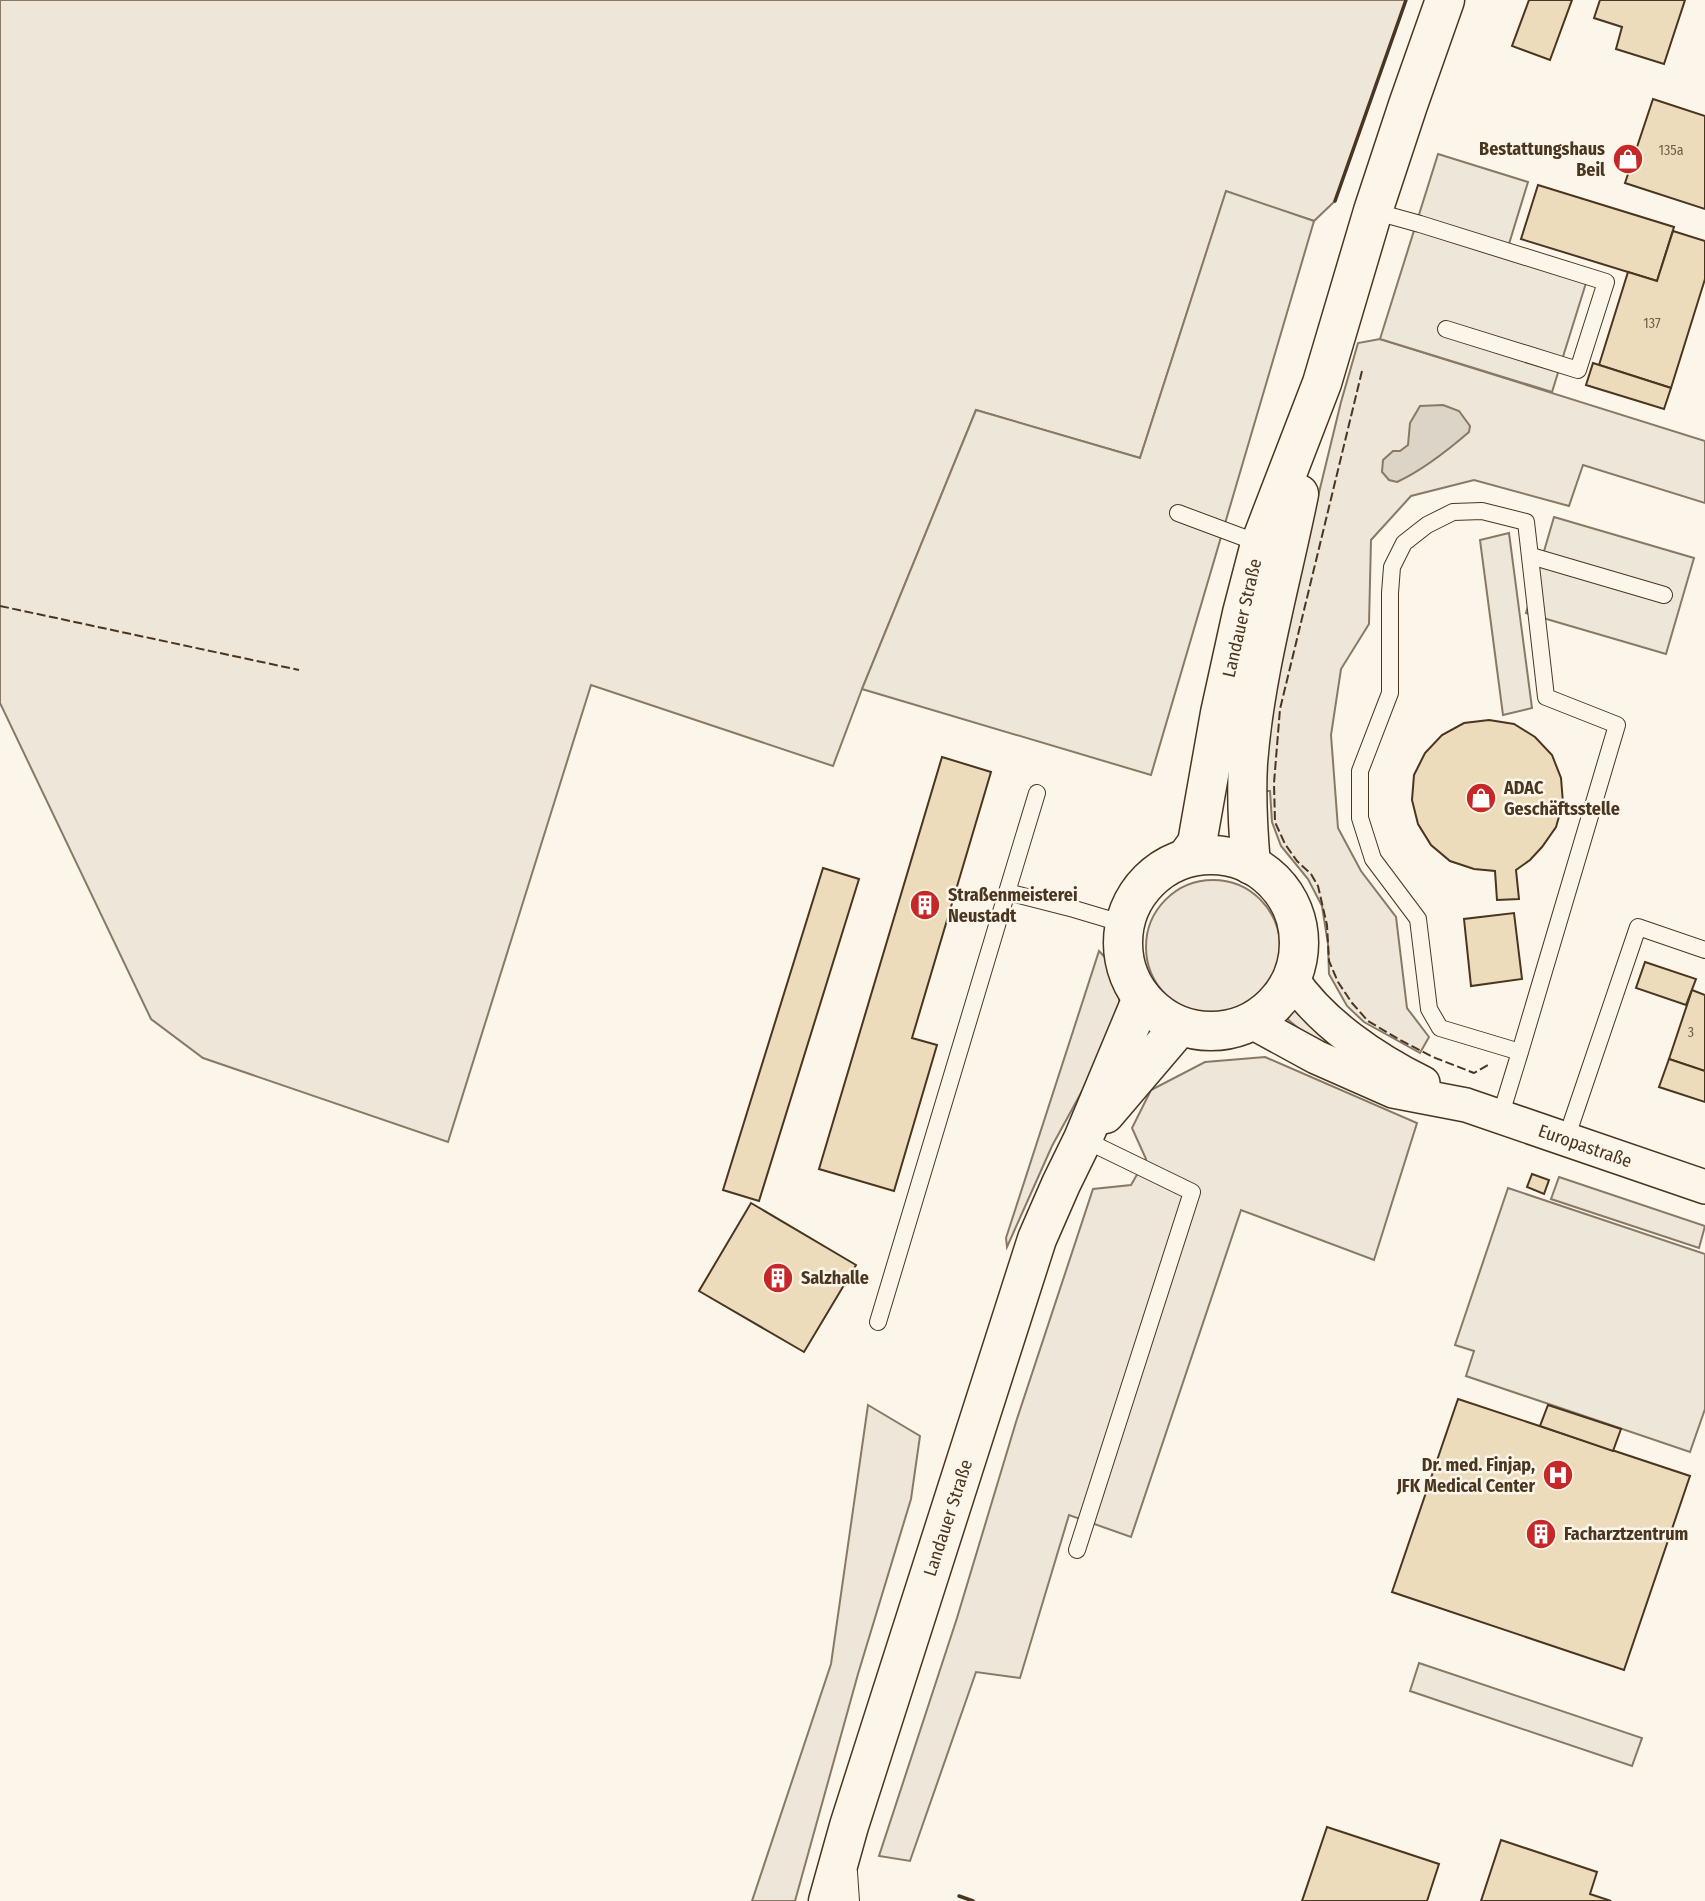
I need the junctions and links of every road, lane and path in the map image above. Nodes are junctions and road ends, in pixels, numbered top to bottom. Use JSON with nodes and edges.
{"nodes":[{"id":1,"x":1445,"y":0,"type":"edge"},
{"id":2,"x":1373,"y":211,"type":"junction"},
{"id":3,"x":1446,"y":329,"type":"dead end"},
{"id":4,"x":1178,"y":513,"type":"dead end"},
{"id":5,"x":1274,"y":548,"type":"junction"},
{"id":6,"x":1531,"y":556,"type":"junction"},
{"id":7,"x":1664,"y":596,"type":"dead end"},
{"id":8,"x":1037,"y":793,"type":"dead end"},
{"id":9,"x":1186,"y":858,"type":"junction"},
{"id":10,"x":1251,"y":865,"type":"junction"},
{"id":11,"x":1007,"y":892,"type":"junction"},
{"id":12,"x":1126,"y":920,"type":"junction"},
{"id":13,"x":1705,"y":950,"type":"edge"},
{"id":14,"x":1292,"y":979,"type":"junction"},
{"id":15,"x":1142,"y":998,"type":"junction"},
{"id":16,"x":1252,"y":1022,"type":"junction"},
{"id":17,"x":1180,"y":1026,"type":"junction"},
{"id":18,"x":1520,"y":1052,"type":"junction"},
{"id":19,"x":1466,"y":1105,"type":"junction"},
{"id":20,"x":1500,"y":1116,"type":"junction"},
{"id":21,"x":1083,"y":1139,"type":"junction"},
{"id":22,"x":1566,"y":1139,"type":"junction"},
{"id":23,"x":1705,"y":1187,"type":"edge"},
{"id":24,"x":878,"y":1322,"type":"dead end"},
{"id":25,"x":1077,"y":1550,"type":"dead end"},
{"id":26,"x":849,"y":1826,"type":"junction"},
{"id":27,"x":828,"y":1901,"type":"edge"},
{"id":28,"x":851,"y":1901,"type":"edge"}],
"edges":[{"from":1,"to":2,"type":"main road","name":"Landauer Straße"},
{"from":2,"to":3,"type":"lane"},
{"from":2,"to":5,"type":"main road","name":"Landauer Straße"},
{"from":4,"to":5,"type":"lane"},
{"from":5,"to":9,"type":"main road","name":"Landauer Straße"},
{"from":5,"to":10,"type":"main road","name":"Landauer Straße"},
{"from":6,"to":7,"type":"lane"},
{"from":6,"to":18,"type":"lane"},
{"from":6,"to":18,"type":"lane"},
{"from":8,"to":11,"type":"lane"},
{"from":9,"to":10,"type":"main road"},
{"from":9,"to":12,"type":"main road"},
{"from":10,"to":14,"type":"main road"},
{"from":11,"to":12,"type":"lane"},
{"from":11,"to":24,"type":"lane"},
{"from":12,"to":15,"type":"main road"},
{"from":13,"to":22,"type":"lane"},
{"from":14,"to":16,"type":"main road"},
{"from":14,"to":19,"type":"street","name":"Europastraße"},
{"from":15,"to":17,"type":"main road"},
{"from":15,"to":21,"type":"main road","name":"Landauer Straße"},
{"from":16,"to":17,"type":"main road"},
{"from":16,"to":19,"type":"street","name":"Europastraße"},
{"from":17,"to":21,"type":"main road","name":"Landauer Straße"},
{"from":18,"to":20,"type":"lane"},
{"from":19,"to":20,"type":"street","name":"Europastraße"},
{"from":20,"to":22,"type":"street","name":"Europastraße"},
{"from":21,"to":25,"type":"lane"},
{"from":21,"to":26,"type":"main road","name":"Landauer Straße"},
{"from":22,"to":23,"type":"street","name":"Europastraße"},
{"from":26,"to":27,"type":"main road","name":"Landauer Straße"},
{"from":26,"to":28,"type":"lane"}]}
